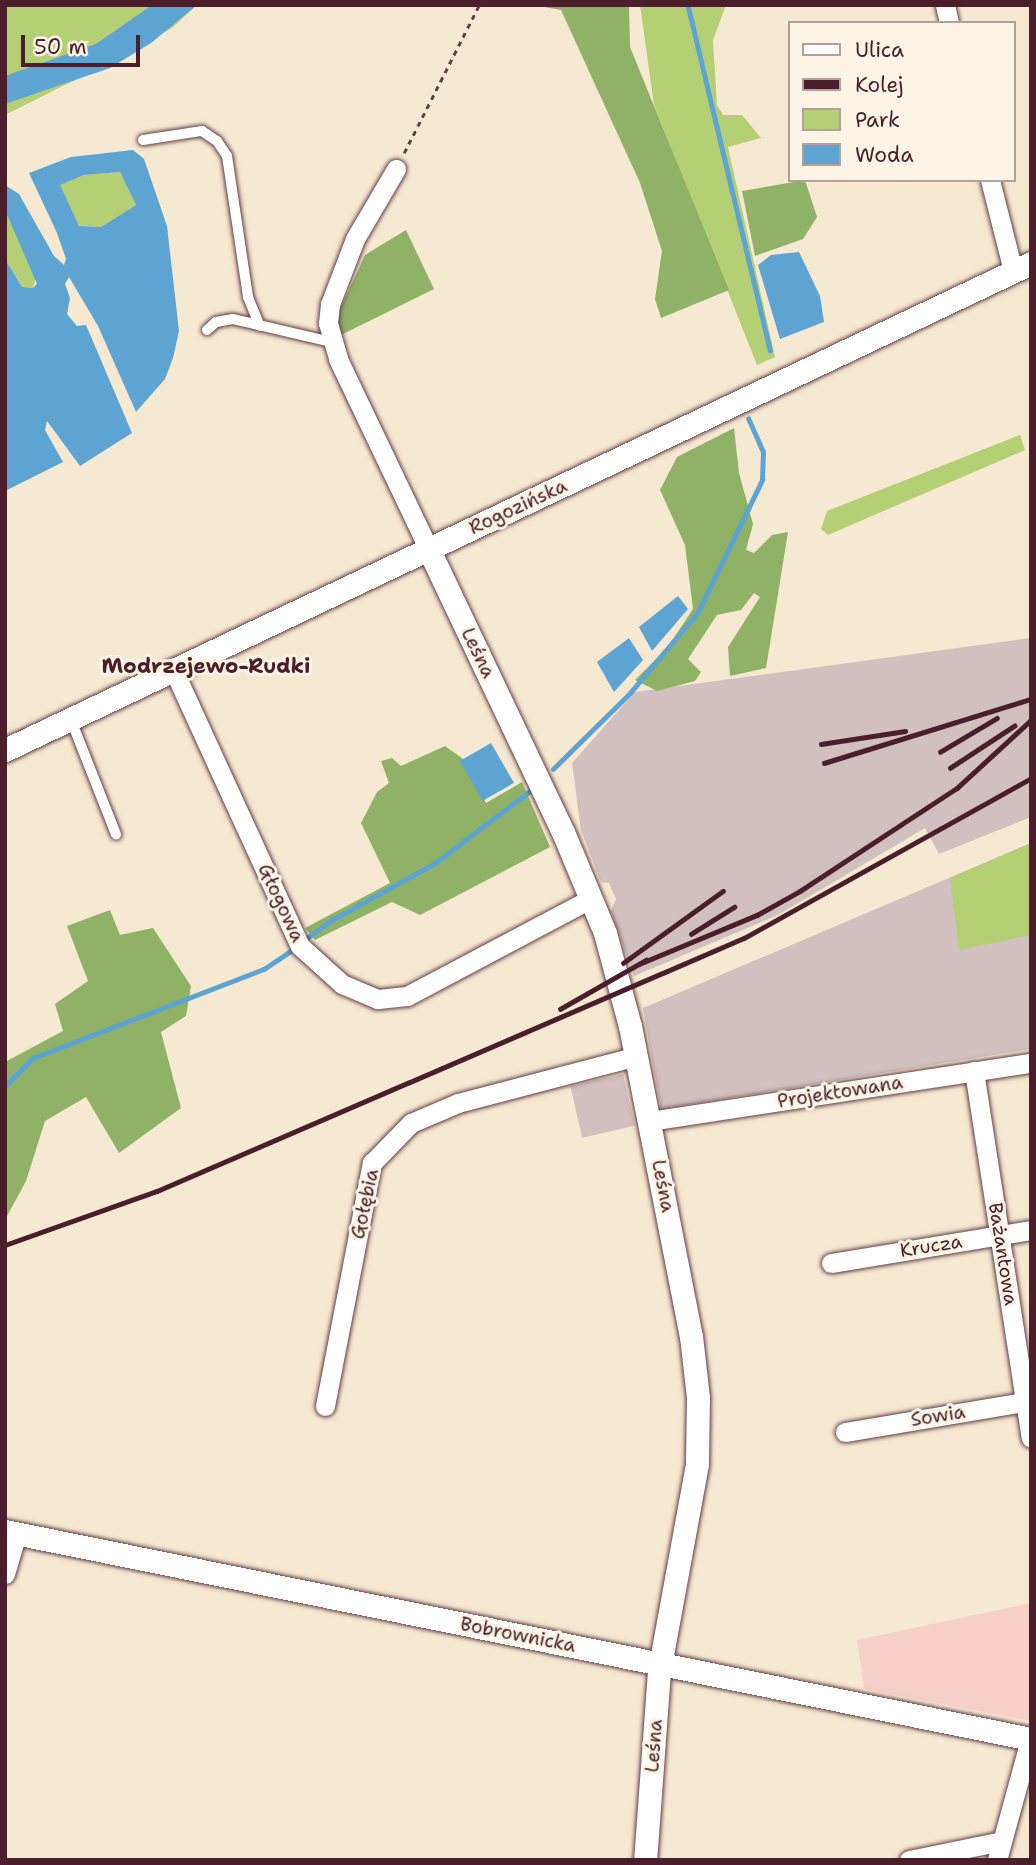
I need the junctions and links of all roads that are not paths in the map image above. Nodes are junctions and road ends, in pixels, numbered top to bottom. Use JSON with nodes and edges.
{"nodes":[{"id":1,"x":143,"y":140,"type":"dead end"},
{"id":2,"x":396,"y":169,"type":"road end"},
{"id":3,"x":991,"y":182,"type":"edge"},
{"id":4,"x":1022,"y":267,"type":"edge"},
{"id":5,"x":260,"y":326,"type":"junction"},
{"id":6,"x":207,"y":330,"type":"dead end"},
{"id":7,"x":331,"y":342,"type":"junction"},
{"id":8,"x":429,"y":550,"type":"junction"},
{"id":9,"x":174,"y":671,"type":"junction"},
{"id":10,"x":71,"y":720,"type":"junction"},
{"id":11,"x":5,"y":750,"type":"edge"},
{"id":12,"x":116,"y":834,"type":"dead end"},
{"id":13,"x":592,"y":898,"type":"junction"},
{"id":14,"x":637,"y":1056,"type":"junction"},
{"id":15,"x":1031,"y":1062,"type":"edge"},
{"id":16,"x":974,"y":1071,"type":"junction"},
{"id":17,"x":650,"y":1121,"type":"junction"},
{"id":18,"x":1031,"y":1230,"type":"edge"},
{"id":19,"x":1000,"y":1234,"type":"junction"},
{"id":20,"x":831,"y":1263,"type":"dead end"},
{"id":21,"x":1028,"y":1401,"type":"edge"},
{"id":22,"x":325,"y":1406,"type":"dead end"},
{"id":23,"x":845,"y":1432,"type":"dead end"},
{"id":24,"x":1031,"y":1438,"type":"edge"},
{"id":25,"x":11,"y":1532,"type":"edge"},
{"id":26,"x":5,"y":1574,"type":"edge"},
{"id":27,"x":660,"y":1664,"type":"junction"},
{"id":28,"x":1030,"y":1739,"type":"edge"},
{"id":29,"x":1000,"y":1850,"type":"edge"},
{"id":30,"x":645,"y":1860,"type":"edge"},
{"id":31,"x":909,"y":1860,"type":"edge"}],
"edges":[{"from":1,"to":5,"type":"lane"},
{"from":2,"to":7,"type":"street"},
{"from":3,"to":4,"type":"street"},
{"from":4,"to":8,"type":"street","name":"Rogozińska"},
{"from":5,"to":6,"type":"lane"},
{"from":5,"to":7,"type":"lane"},
{"from":7,"to":8,"type":"street"},
{"from":8,"to":9,"type":"street","name":"Rogozińska"},
{"from":8,"to":13,"type":"street","name":"Leśna"},
{"from":9,"to":10,"type":"street","name":"Rogozińska"},
{"from":9,"to":13,"type":"street","name":"Głogowa"},
{"from":10,"to":11,"type":"street","name":"Rogozińska"},
{"from":10,"to":12,"type":"lane"},
{"from":13,"to":14,"type":"street","name":"Leśna"},
{"from":14,"to":17,"type":"street","name":"Leśna"},
{"from":14,"to":22,"type":"street","name":"Gołębia"},
{"from":15,"to":16,"type":"street","name":"Projektowana"},
{"from":16,"to":17,"type":"street","name":"Projektowana"},
{"from":16,"to":19,"type":"street","name":"Bażantowa"},
{"from":17,"to":27,"type":"street","name":"Leśna"},
{"from":18,"to":19,"type":"street","name":"Krucza"},
{"from":19,"to":20,"type":"street","name":"Krucza"},
{"from":19,"to":21,"type":"street","name":"Bażantowa"},
{"from":21,"to":23,"type":"street","name":"Sowia"},
{"from":21,"to":24,"type":"street","name":"Bażantowa"},
{"from":25,"to":26,"type":"street"},
{"from":25,"to":27,"type":"street","name":"Bobrownicka"},
{"from":27,"to":28,"type":"street","name":"Bobrownicka"},
{"from":27,"to":30,"type":"street","name":"Leśna"},
{"from":28,"to":29,"type":"street"},
{"from":29,"to":31,"type":"street"}]}
